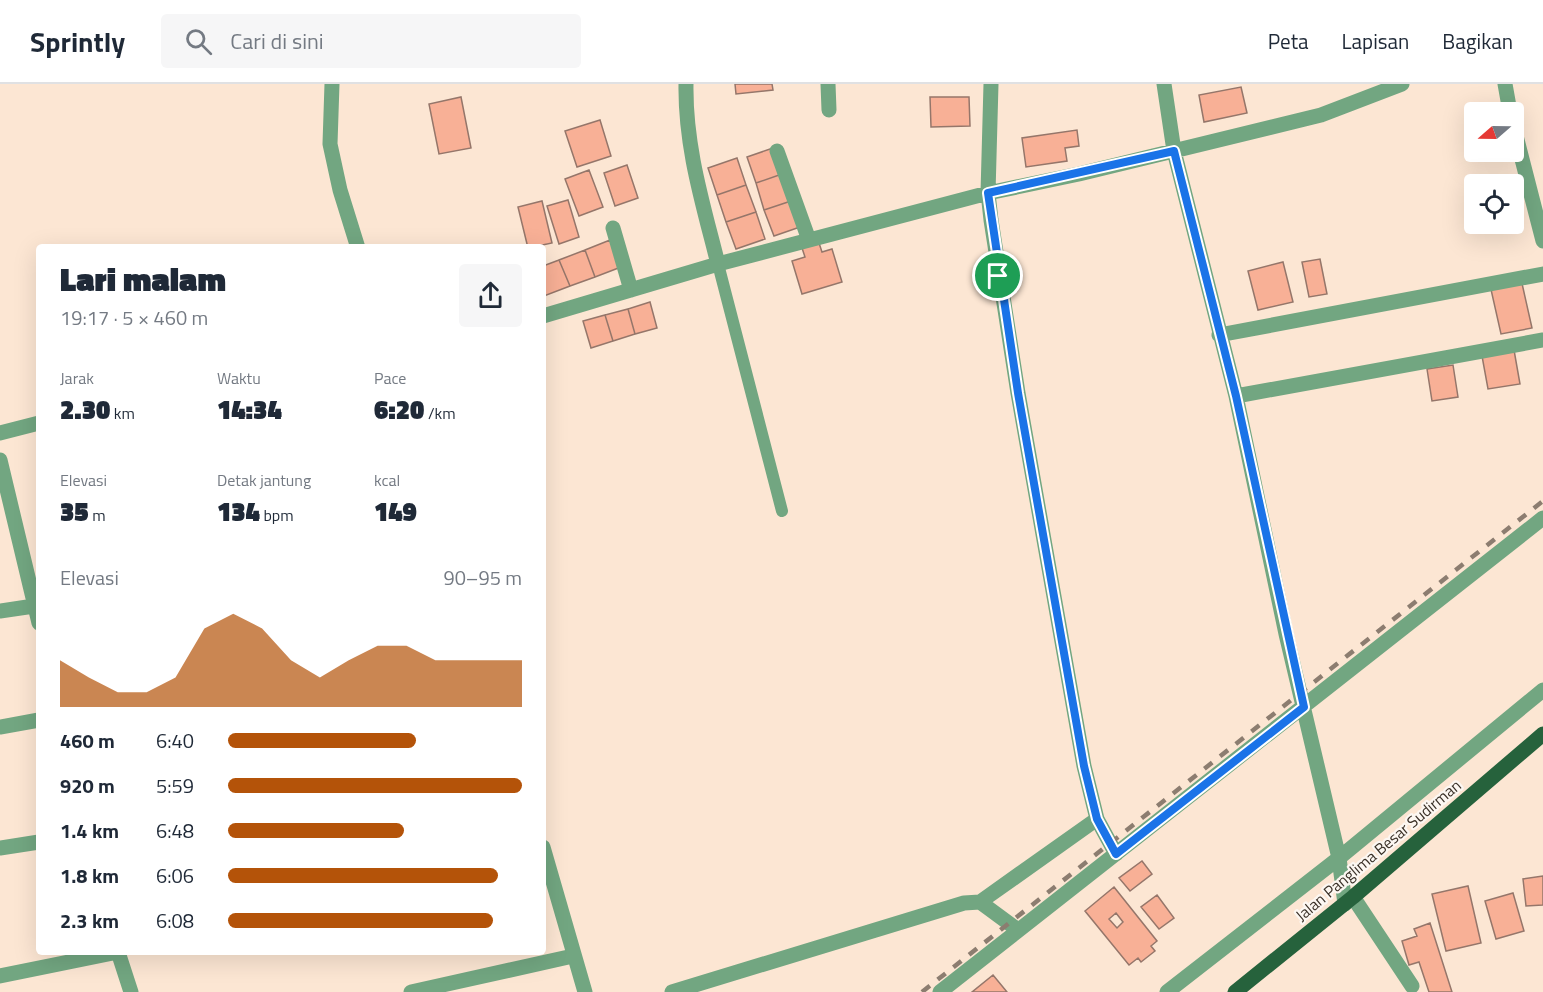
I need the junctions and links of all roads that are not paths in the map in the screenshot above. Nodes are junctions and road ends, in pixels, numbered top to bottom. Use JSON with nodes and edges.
{"nodes":[{"id":1,"x":332,"y":84,"type":"edge"},
{"id":2,"x":686,"y":84,"type":"edge"},
{"id":3,"x":828,"y":84,"type":"edge"},
{"id":4,"x":991,"y":84,"type":"edge"},
{"id":5,"x":1164,"y":84,"type":"edge"},
{"id":6,"x":1402,"y":84,"type":"edge"},
{"id":7,"x":1505,"y":84,"type":"edge"},
{"id":8,"x":1508,"y":102,"type":"edge"},
{"id":9,"x":829,"y":110,"type":"dead end"},
{"id":10,"x":777,"y":151,"type":"dead end"},
{"id":11,"x":1174,"y":151,"type":"junction"},
{"id":12,"x":1524,"y":162,"type":"edge"},
{"id":13,"x":988,"y":193,"type":"junction"},
{"id":14,"x":1540,"y":220,"type":"edge"},
{"id":15,"x":613,"y":228,"type":"dead end"},
{"id":16,"x":808,"y":240,"type":"junction"},
{"id":17,"x":1543,"y":241,"type":"edge"},
{"id":18,"x":357,"y":244,"type":"edge"},
{"id":19,"x":718,"y":264,"type":"junction"},
{"id":20,"x":1543,"y":274,"type":"edge"},
{"id":21,"x":631,"y":290,"type":"junction"},
{"id":22,"x":546,"y":315,"type":"edge"},
{"id":23,"x":1219,"y":335,"type":"junction"},
{"id":24,"x":1543,"y":340,"type":"edge"},
{"id":25,"x":1236,"y":396,"type":"junction"},
{"id":26,"x":36,"y":424,"type":"edge"},
{"id":27,"x":0,"y":433,"type":"edge"},
{"id":28,"x":0,"y":460,"type":"edge"},
{"id":29,"x":4,"y":485,"type":"edge"},
{"id":30,"x":782,"y":511,"type":"dead end"},
{"id":31,"x":1543,"y":518,"type":"edge"},
{"id":32,"x":34,"y":606,"type":"junction"},
{"id":33,"x":0,"y":611,"type":"edge"},
{"id":34,"x":36,"y":613,"type":"edge"},
{"id":35,"x":1543,"y":690,"type":"edge"},
{"id":36,"x":1304,"y":707,"type":"junction"},
{"id":37,"x":36,"y":721,"type":"edge"},
{"id":38,"x":0,"y":727,"type":"edge"},
{"id":39,"x":1543,"y":734,"type":"edge"},
{"id":40,"x":1097,"y":819,"type":"junction"},
{"id":41,"x":36,"y":842,"type":"edge"},
{"id":42,"x":0,"y":848,"type":"edge"},
{"id":43,"x":1116,"y":854,"type":"junction"},
{"id":44,"x":546,"y":858,"type":"edge"},
{"id":45,"x":1339,"y":858,"type":"junction"},
{"id":46,"x":1349,"y":900,"type":"junction"},
{"id":47,"x":980,"y":902,"type":"junction"},
{"id":48,"x":1018,"y":930,"type":"junction"},
{"id":49,"x":103,"y":955,"type":"edge"},
{"id":50,"x":119,"y":955,"type":"edge"},
{"id":51,"x":573,"y":956,"type":"junction"},
{"id":52,"x":0,"y":976,"type":"edge"},
{"id":53,"x":1412,"y":986,"type":"dead end"},
{"id":54,"x":131,"y":992,"type":"edge"},
{"id":55,"x":411,"y":992,"type":"edge"},
{"id":56,"x":585,"y":992,"type":"edge"},
{"id":57,"x":672,"y":992,"type":"edge"},
{"id":58,"x":940,"y":992,"type":"edge"},
{"id":59,"x":1167,"y":992,"type":"edge"},
{"id":60,"x":1235,"y":992,"type":"edge"}],
"edges":[{"from":1,"to":18,"type":"street"},
{"from":2,"to":19,"type":"street"},
{"from":3,"to":9,"type":"street"},
{"from":4,"to":13,"type":"street"},
{"from":5,"to":11,"type":"street"},
{"from":6,"to":11,"type":"street"},
{"from":7,"to":8,"type":"street"},
{"from":10,"to":16,"type":"street"},
{"from":11,"to":13,"type":"street"},
{"from":11,"to":23,"type":"street"},
{"from":12,"to":14,"type":"street"},
{"from":13,"to":16,"type":"street"},
{"from":13,"to":40,"type":"street"},
{"from":14,"to":17,"type":"street"},
{"from":15,"to":21,"type":"street"},
{"from":16,"to":19,"type":"street"},
{"from":19,"to":21,"type":"street"},
{"from":19,"to":30,"type":"lane"},
{"from":20,"to":23,"type":"street"},
{"from":21,"to":22,"type":"street"},
{"from":23,"to":25,"type":"street"},
{"from":24,"to":25,"type":"street"},
{"from":25,"to":36,"type":"street"},
{"from":26,"to":27,"type":"street"},
{"from":28,"to":29,"type":"street"},
{"from":29,"to":32,"type":"street"},
{"from":31,"to":36,"type":"street"},
{"from":32,"to":33,"type":"street"},
{"from":32,"to":34,"type":"street"},
{"from":35,"to":45,"type":"street"},
{"from":36,"to":43,"type":"street"},
{"from":36,"to":45,"type":"street"},
{"from":37,"to":38,"type":"street"},
{"from":39,"to":46,"type":"main road","name":"Jalan Panglima Besar Sudirman"},
{"from":40,"to":43,"type":"street"},
{"from":40,"to":47,"type":"street"},
{"from":41,"to":42,"type":"street"},
{"from":43,"to":48,"type":"street"},
{"from":44,"to":51,"type":"street"},
{"from":45,"to":46,"type":"street"},
{"from":45,"to":59,"type":"street"},
{"from":46,"to":53,"type":"street"},
{"from":46,"to":60,"type":"main road","name":"Jalan Panglima Besar Sudirman"},
{"from":47,"to":48,"type":"street"},
{"from":47,"to":57,"type":"street"},
{"from":48,"to":58,"type":"street"},
{"from":49,"to":52,"type":"street"},
{"from":50,"to":54,"type":"street"},
{"from":51,"to":55,"type":"street"},
{"from":51,"to":56,"type":"street"}]}
